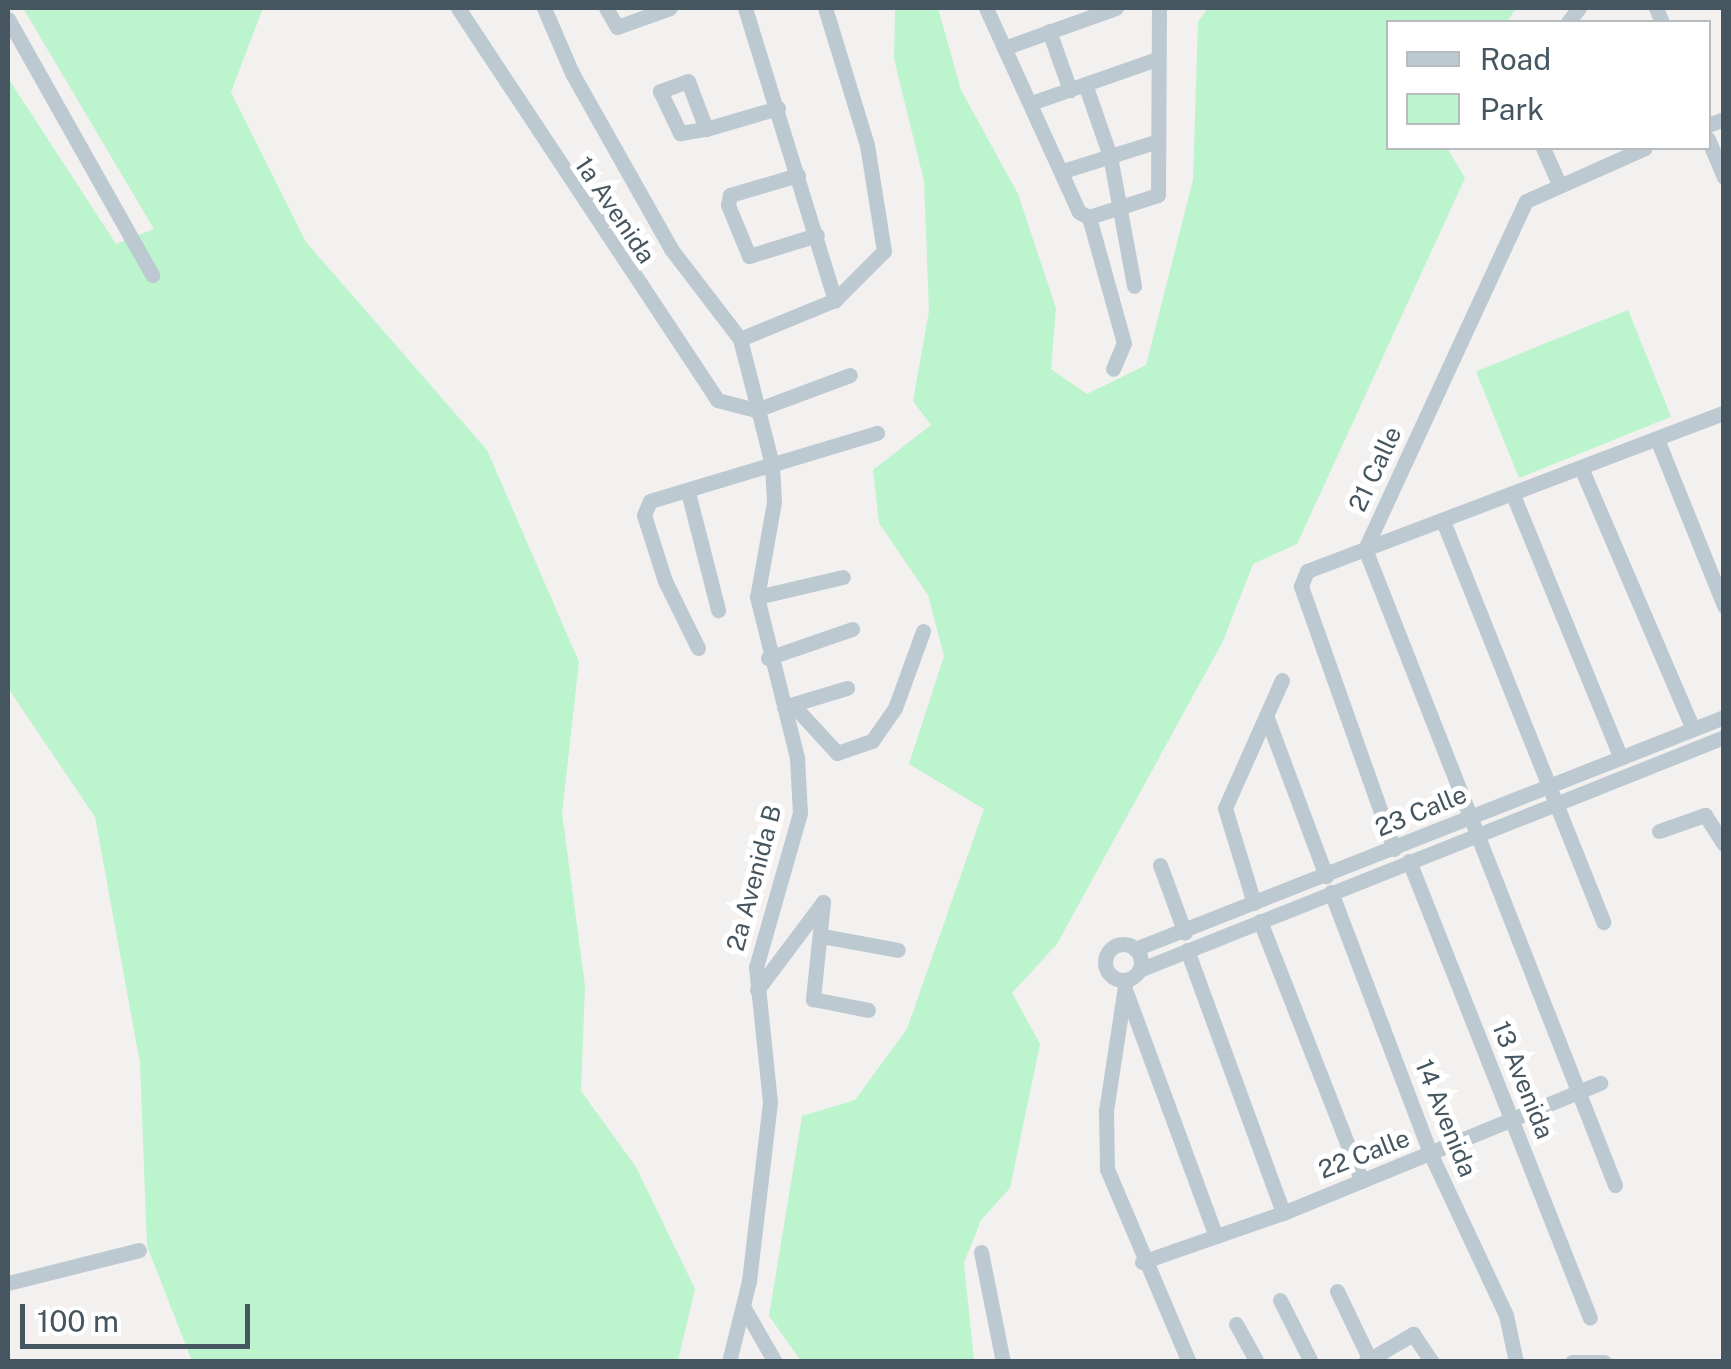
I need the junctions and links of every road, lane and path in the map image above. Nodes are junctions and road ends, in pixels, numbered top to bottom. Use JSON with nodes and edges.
{"nodes":[{"id":1,"x":458,"y":8,"type":"edge"},
{"id":2,"x":544,"y":8,"type":"edge"},
{"id":3,"x":606,"y":8,"type":"edge"},
{"id":4,"x":670,"y":8,"type":"edge"},
{"id":5,"x":746,"y":8,"type":"edge"},
{"id":6,"x":825,"y":8,"type":"edge"},
{"id":7,"x":986,"y":8,"type":"edge"},
{"id":8,"x":1116,"y":8,"type":"edge"},
{"id":9,"x":1160,"y":8,"type":"edge"},
{"id":10,"x":8,"y":19,"type":"edge"},
{"id":11,"x":1049,"y":31,"type":"junction"},
{"id":12,"x":1004,"y":48,"type":"junction"},
{"id":13,"x":1154,"y":60,"type":"junction"},
{"id":14,"x":1078,"y":87,"type":"junction"},
{"id":15,"x":1034,"y":102,"type":"junction"},
{"id":16,"x":778,"y":108,"type":"junction"},
{"id":17,"x":706,"y":129,"type":"dead end"},
{"id":18,"x":1155,"y":142,"type":"junction"},
{"id":19,"x":1711,"y":146,"type":"edge"},
{"id":20,"x":1543,"y":150,"type":"edge"},
{"id":21,"x":1634,"y":150,"type":"edge"},
{"id":22,"x":1110,"y":156,"type":"junction"},
{"id":23,"x":1063,"y":171,"type":"junction"},
{"id":24,"x":798,"y":176,"type":"junction"},
{"id":25,"x":1724,"y":177,"type":"edge"},
{"id":26,"x":1558,"y":182,"type":"junction"},
{"id":27,"x":1118,"y":210,"type":"junction"},
{"id":28,"x":1089,"y":217,"type":"junction"},
{"id":29,"x":817,"y":234,"type":"junction"},
{"id":30,"x":152,"y":275,"type":"dead end"},
{"id":31,"x":1134,"y":286,"type":"dead end"},
{"id":32,"x":835,"y":300,"type":"junction"},
{"id":33,"x":740,"y":339,"type":"junction"},
{"id":34,"x":1113,"y":369,"type":"dead end"},
{"id":35,"x":850,"y":375,"type":"dead end"},
{"id":36,"x":756,"y":410,"type":"junction"},
{"id":37,"x":1724,"y":413,"type":"edge"},
{"id":38,"x":878,"y":433,"type":"dead end"},
{"id":39,"x":1657,"y":439,"type":"junction"},
{"id":40,"x":772,"y":465,"type":"junction"},
{"id":41,"x":1582,"y":470,"type":"junction"},
{"id":42,"x":688,"y":492,"type":"junction"},
{"id":43,"x":1514,"y":495,"type":"junction"},
{"id":44,"x":1443,"y":520,"type":"junction"},
{"id":45,"x":1365,"y":549,"type":"junction"},
{"id":46,"x":843,"y":576,"type":"dead end"},
{"id":47,"x":757,"y":597,"type":"junction"},
{"id":48,"x":1724,"y":606,"type":"edge"},
{"id":49,"x":718,"y":610,"type":"dead end"},
{"id":50,"x":852,"y":629,"type":"dead end"},
{"id":51,"x":923,"y":631,"type":"dead end"},
{"id":52,"x":698,"y":648,"type":"dead end"},
{"id":53,"x":768,"y":658,"type":"junction"},
{"id":54,"x":1282,"y":680,"type":"dead end"},
{"id":55,"x":847,"y":688,"type":"dead end"},
{"id":56,"x":788,"y":706,"type":"junction"},
{"id":57,"x":1724,"y":717,"type":"edge"},
{"id":58,"x":1267,"y":718,"type":"junction"},
{"id":59,"x":1693,"y":729,"type":"junction"},
{"id":60,"x":1722,"y":742,"type":"edge"},
{"id":61,"x":1621,"y":758,"type":"junction"},
{"id":62,"x":1549,"y":787,"type":"junction"},
{"id":63,"x":1556,"y":804,"type":"junction"},
{"id":64,"x":1468,"y":819,"type":"junction"},
{"id":65,"x":1659,"y":831,"type":"dead end"},
{"id":66,"x":1475,"y":836,"type":"junction"},
{"id":67,"x":1724,"y":844,"type":"edge"},
{"id":68,"x":1394,"y":849,"type":"junction"},
{"id":69,"x":1409,"y":860,"type":"junction"},
{"id":70,"x":1160,"y":865,"type":"dead end"},
{"id":71,"x":1329,"y":884,"type":"junction"},
{"id":72,"x":1254,"y":903,"type":"junction"},
{"id":73,"x":1260,"y":921,"type":"junction"},
{"id":74,"x":1603,"y":922,"type":"dead end"},
{"id":75,"x":822,"y":936,"type":"junction"},
{"id":76,"x":1186,"y":941,"type":"junction"},
{"id":77,"x":1136,"y":949,"type":"junction"},
{"id":78,"x":898,"y":950,"type":"dead end"},
{"id":79,"x":1130,"y":980,"type":"junction"},
{"id":80,"x":756,"y":990,"type":"junction"},
{"id":81,"x":868,"y":1010,"type":"dead end"},
{"id":82,"x":1600,"y":1084,"type":"dead end"},
{"id":83,"x":1580,"y":1092,"type":"junction"},
{"id":84,"x":1512,"y":1121,"type":"junction"},
{"id":85,"x":1432,"y":1155,"type":"junction"},
{"id":86,"x":1362,"y":1181,"type":"junction"},
{"id":87,"x":1615,"y":1185,"type":"dead end"},
{"id":88,"x":1283,"y":1213,"type":"junction"},
{"id":89,"x":1216,"y":1236,"type":"junction"},
{"id":90,"x":139,"y":1250,"type":"dead end"},
{"id":91,"x":981,"y":1252,"type":"dead end"},
{"id":92,"x":1142,"y":1262,"type":"junction"},
{"id":93,"x":8,"y":1284,"type":"edge"},
{"id":94,"x":1338,"y":1291,"type":"dead end"},
{"id":95,"x":1280,"y":1300,"type":"dead end"},
{"id":96,"x":744,"y":1308,"type":"junction"},
{"id":97,"x":1590,"y":1317,"type":"dead end"},
{"id":98,"x":1236,"y":1324,"type":"dead end"},
{"id":99,"x":1368,"y":1361,"type":"edge"},
{"id":100,"x":729,"y":1362,"type":"edge"},
{"id":101,"x":775,"y":1362,"type":"edge"},
{"id":102,"x":1003,"y":1362,"type":"edge"},
{"id":103,"x":1189,"y":1362,"type":"edge"},
{"id":104,"x":1256,"y":1362,"type":"edge"},
{"id":105,"x":1311,"y":1362,"type":"edge"},
{"id":106,"x":1432,"y":1362,"type":"edge"},
{"id":107,"x":1516,"y":1362,"type":"edge"},
{"id":108,"x":1572,"y":1362,"type":"edge"},
{"id":109,"x":1604,"y":1362,"type":"edge"}],
"edges":[{"from":1,"to":36,"type":"street","name":"1a Avenida"},
{"from":2,"to":33,"type":"street"},
{"from":3,"to":4,"type":"street"},
{"from":5,"to":16,"type":"street"},
{"from":6,"to":32,"type":"street"},
{"from":7,"to":12,"type":"street"},
{"from":8,"to":11,"type":"street"},
{"from":9,"to":13,"type":"street"},
{"from":10,"to":30,"type":"street"},
{"from":11,"to":12,"type":"street"},
{"from":11,"to":14,"type":"street"},
{"from":12,"to":15,"type":"street"},
{"from":13,"to":14,"type":"street"},
{"from":13,"to":18,"type":"street"},
{"from":14,"to":15,"type":"street"},
{"from":14,"to":22,"type":"street"},
{"from":15,"to":23,"type":"street"},
{"from":16,"to":17,"type":"street"},
{"from":16,"to":24,"type":"street"},
{"from":18,"to":22,"type":"street"},
{"from":18,"to":27,"type":"street"},
{"from":19,"to":25,"type":"street"},
{"from":20,"to":26,"type":"street"},
{"from":21,"to":26,"type":"street"},
{"from":22,"to":23,"type":"street"},
{"from":22,"to":27,"type":"street"},
{"from":23,"to":28,"type":"street"},
{"from":24,"to":29,"type":"street"},
{"from":24,"to":29,"type":"street"},
{"from":26,"to":45,"type":"street","name":"21 Calle"},
{"from":27,"to":28,"type":"street"},
{"from":27,"to":31,"type":"street"},
{"from":28,"to":34,"type":"street"},
{"from":29,"to":32,"type":"street"},
{"from":32,"to":33,"type":"street"},
{"from":33,"to":36,"type":"street","name":"2a Avenida B"},
{"from":35,"to":36,"type":"street"},
{"from":36,"to":40,"type":"street","name":"2a Avenida B"},
{"from":37,"to":39,"type":"street"},
{"from":38,"to":40,"type":"street"},
{"from":39,"to":41,"type":"street"},
{"from":39,"to":48,"type":"street"},
{"from":40,"to":42,"type":"street"},
{"from":40,"to":47,"type":"street","name":"2a Avenida B"},
{"from":41,"to":43,"type":"street"},
{"from":41,"to":59,"type":"street"},
{"from":42,"to":49,"type":"street"},
{"from":42,"to":52,"type":"street"},
{"from":43,"to":44,"type":"street"},
{"from":43,"to":61,"type":"street"},
{"from":44,"to":45,"type":"street"},
{"from":44,"to":62,"type":"street"},
{"from":45,"to":64,"type":"street","name":"21 Calle"},
{"from":45,"to":68,"type":"street"},
{"from":46,"to":47,"type":"street"},
{"from":47,"to":53,"type":"street","name":"2a Avenida B"},
{"from":50,"to":53,"type":"street"},
{"from":51,"to":56,"type":"street"},
{"from":53,"to":56,"type":"street","name":"2a Avenida B"},
{"from":54,"to":58,"type":"street"},
{"from":55,"to":56,"type":"street"},
{"from":56,"to":80,"type":"street","name":"2a Avenida B"},
{"from":57,"to":59,"type":"street","name":"23 Calle"},
{"from":58,"to":71,"type":"street","name":"14 Avenida"},
{"from":58,"to":72,"type":"street"},
{"from":59,"to":61,"type":"street","name":"23 Calle"},
{"from":60,"to":63,"type":"street","name":"23 Calle"},
{"from":61,"to":62,"type":"street","name":"23 Calle"},
{"from":62,"to":63,"type":"street"},
{"from":62,"to":64,"type":"street","name":"23 Calle"},
{"from":63,"to":66,"type":"street","name":"23 Calle"},
{"from":63,"to":74,"type":"street"},
{"from":64,"to":66,"type":"street","name":"21 Calle"},
{"from":64,"to":68,"type":"street","name":"23 Calle"},
{"from":65,"to":67,"type":"street"},
{"from":66,"to":69,"type":"street","name":"23 Calle"},
{"from":66,"to":83,"type":"street","name":"21 Calle"},
{"from":68,"to":71,"type":"street","name":"23 Calle"},
{"from":69,"to":71,"type":"street","name":"23 Calle"},
{"from":69,"to":84,"type":"street","name":"13 Avenida"},
{"from":70,"to":76,"type":"street"},
{"from":71,"to":72,"type":"street","name":"23 Calle"},
{"from":71,"to":73,"type":"street","name":"23 Calle"},
{"from":71,"to":85,"type":"street","name":"14 Avenida"},
{"from":72,"to":76,"type":"street","name":"23 Calle"},
{"from":73,"to":76,"type":"street","name":"23 Calle"},
{"from":73,"to":86,"type":"street"},
{"from":75,"to":78,"type":"street"},
{"from":75,"to":80,"type":"street"},
{"from":75,"to":81,"type":"street"},
{"from":76,"to":77,"type":"street","name":"23 Calle"},
{"from":76,"to":79,"type":"street","name":"23 Calle"},
{"from":76,"to":88,"type":"street"},
{"from":77,"to":79,"type":"street"},
{"from":77,"to":79,"type":"street","name":"23 Calle"},
{"from":79,"to":89,"type":"street"},
{"from":79,"to":92,"type":"street"},
{"from":80,"to":96,"type":"street","name":"2a Avenida B"},
{"from":82,"to":83,"type":"street","name":"22 Calle"},
{"from":83,"to":84,"type":"street","name":"22 Calle"},
{"from":83,"to":87,"type":"street","name":"21 Calle"},
{"from":84,"to":85,"type":"street","name":"22 Calle"},
{"from":84,"to":97,"type":"street","name":"13 Avenida"},
{"from":85,"to":86,"type":"street","name":"22 Calle"},
{"from":85,"to":107,"type":"street","name":"14 Avenida"},
{"from":86,"to":88,"type":"street","name":"22 Calle"},
{"from":88,"to":89,"type":"street","name":"22 Calle"},
{"from":89,"to":92,"type":"street","name":"22 Calle"},
{"from":90,"to":93,"type":"street"},
{"from":91,"to":102,"type":"street"},
{"from":92,"to":103,"type":"street"},
{"from":94,"to":99,"type":"street"},
{"from":95,"to":105,"type":"street"},
{"from":96,"to":100,"type":"street","name":"2a Avenida B"},
{"from":96,"to":101,"type":"street"},
{"from":98,"to":104,"type":"street"},
{"from":99,"to":106,"type":"street"},
{"from":108,"to":109,"type":"street"}]}
